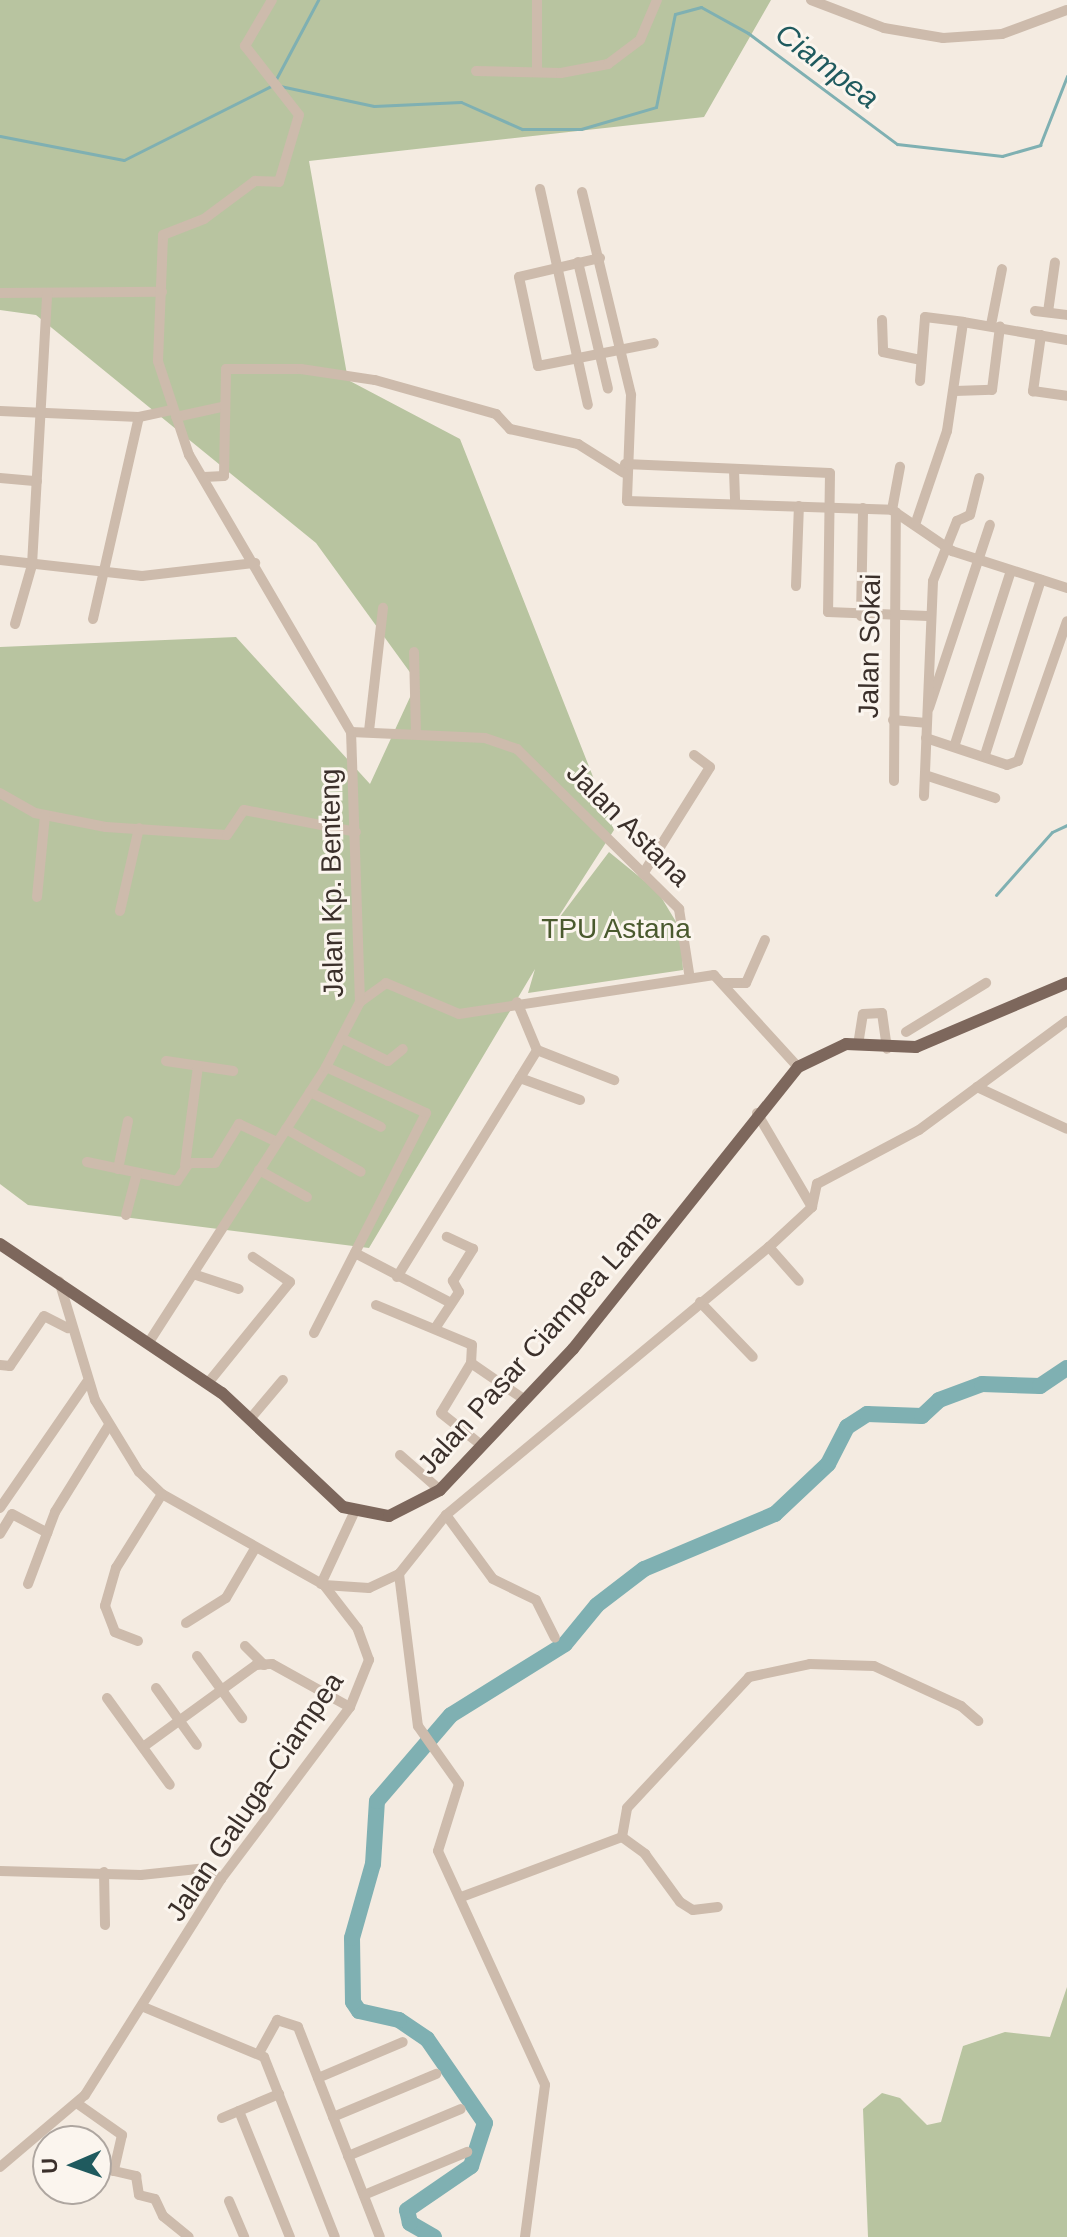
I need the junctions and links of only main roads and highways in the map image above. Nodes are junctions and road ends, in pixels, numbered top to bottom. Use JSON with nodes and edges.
{"nodes":[{"id":1,"x":1067,"y":983,"type":"edge"},
{"id":2,"x":0,"y":1244,"type":"edge"}],
"edges":[{"from":1,"to":2,"type":"main road","name":"Jalan Pasar Ciampea Lama"}]}
